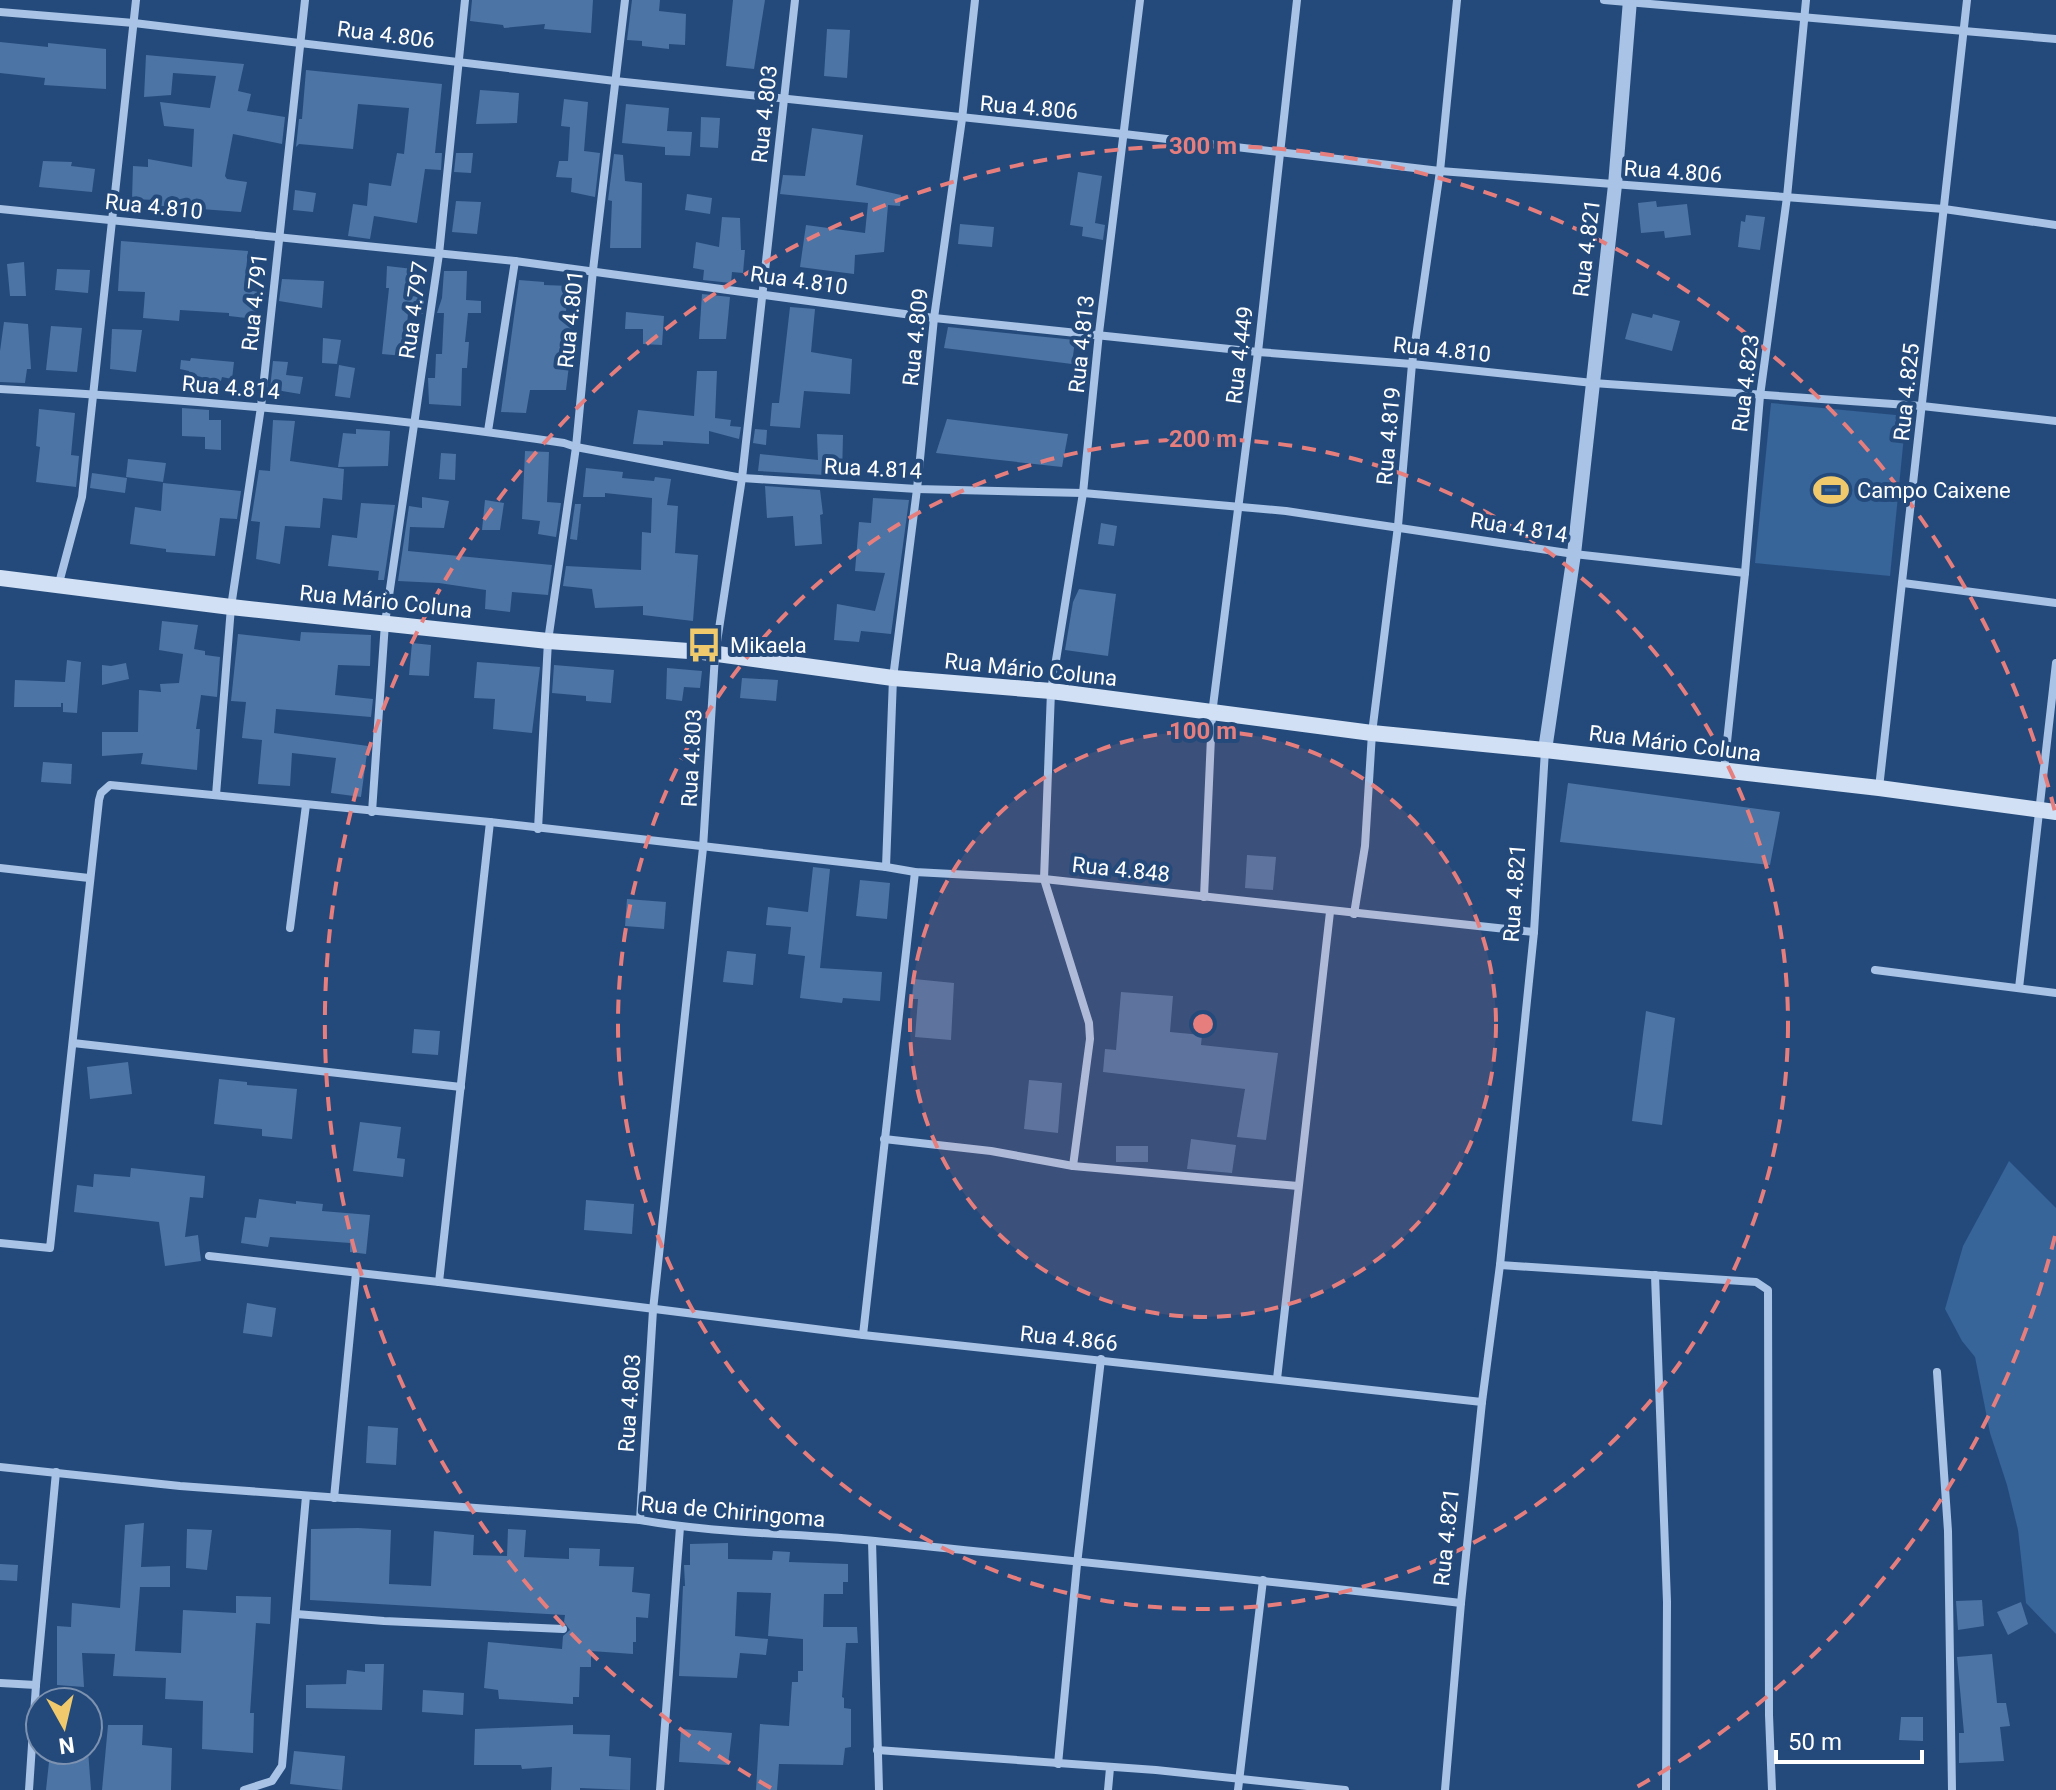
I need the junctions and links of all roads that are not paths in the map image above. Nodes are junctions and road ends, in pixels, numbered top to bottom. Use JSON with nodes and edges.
{"nodes":[{"id":1,"x":136,"y":0,"type":"edge"},
{"id":2,"x":305,"y":0,"type":"edge"},
{"id":3,"x":465,"y":0,"type":"edge"},
{"id":4,"x":625,"y":0,"type":"edge"},
{"id":5,"x":795,"y":0,"type":"edge"},
{"id":6,"x":975,"y":0,"type":"edge"},
{"id":7,"x":1140,"y":0,"type":"edge"},
{"id":8,"x":1297,"y":0,"type":"edge"},
{"id":9,"x":1457,"y":0,"type":"edge"},
{"id":10,"x":1604,"y":0,"type":"edge"},
{"id":11,"x":1806,"y":0,"type":"edge"},
{"id":12,"x":1967,"y":0,"type":"edge"},
{"id":13,"x":1630,"y":1,"type":"edge"},
{"id":14,"x":0,"y":12,"type":"edge"},
{"id":15,"x":1804,"y":17,"type":"junction"},
{"id":16,"x":134,"y":23,"type":"junction"},
{"id":17,"x":1963,"y":30,"type":"junction"},
{"id":18,"x":2056,"y":39,"type":"edge"},
{"id":19,"x":301,"y":42,"type":"junction"},
{"id":20,"x":458,"y":61,"type":"junction"},
{"id":21,"x":615,"y":81,"type":"junction"},
{"id":22,"x":784,"y":97,"type":"junction"},
{"id":23,"x":962,"y":119,"type":"junction"},
{"id":24,"x":1124,"y":134,"type":"junction"},
{"id":25,"x":1280,"y":153,"type":"junction"},
{"id":26,"x":1440,"y":171,"type":"junction"},
{"id":27,"x":1615,"y":185,"type":"junction"},
{"id":28,"x":1787,"y":197,"type":"junction"},
{"id":29,"x":0,"y":209,"type":"edge"},
{"id":30,"x":1944,"y":209,"type":"junction"},
{"id":31,"x":114,"y":220,"type":"junction"},
{"id":32,"x":2056,"y":225,"type":"edge"},
{"id":33,"x":278,"y":239,"type":"junction"},
{"id":34,"x":439,"y":254,"type":"junction"},
{"id":35,"x":515,"y":261,"type":"junction"},
{"id":36,"x":593,"y":270,"type":"junction"},
{"id":37,"x":764,"y":294,"type":"junction"},
{"id":38,"x":934,"y":318,"type":"junction"},
{"id":39,"x":1099,"y":333,"type":"junction"},
{"id":40,"x":1258,"y":352,"type":"junction"},
{"id":41,"x":1412,"y":364,"type":"junction"},
{"id":42,"x":1593,"y":383,"type":"junction"},
{"id":43,"x":0,"y":389,"type":"edge"},
{"id":44,"x":92,"y":394,"type":"junction"},
{"id":45,"x":1760,"y":396,"type":"junction"},
{"id":46,"x":1922,"y":406,"type":"junction"},
{"id":47,"x":261,"y":407,"type":"junction"},
{"id":48,"x":2056,"y":421,"type":"edge"},
{"id":49,"x":416,"y":423,"type":"junction"},
{"id":50,"x":488,"y":431,"type":"junction"},
{"id":51,"x":576,"y":447,"type":"junction"},
{"id":52,"x":742,"y":478,"type":"junction"},
{"id":53,"x":917,"y":489,"type":"junction"},
{"id":54,"x":1083,"y":493,"type":"junction"},
{"id":55,"x":1237,"y":508,"type":"junction"},
{"id":56,"x":1398,"y":526,"type":"junction"},
{"id":57,"x":1574,"y":554,"type":"junction"},
{"id":58,"x":1745,"y":573,"type":"junction"},
{"id":59,"x":0,"y":578,"type":"edge"},
{"id":60,"x":59,"y":583,"type":"junction"},
{"id":61,"x":1903,"y":583,"type":"junction"},
{"id":62,"x":2056,"y":603,"type":"edge"},
{"id":63,"x":231,"y":607,"type":"junction"},
{"id":64,"x":385,"y":623,"type":"junction"},
{"id":65,"x":548,"y":641,"type":"junction"},
{"id":66,"x":715,"y":655,"type":"junction"},
{"id":67,"x":2056,"y":663,"type":"edge"},
{"id":68,"x":893,"y":678,"type":"junction"},
{"id":69,"x":1051,"y":691,"type":"junction"},
{"id":70,"x":1212,"y":714,"type":"junction"},
{"id":71,"x":1372,"y":733,"type":"junction"},
{"id":72,"x":1545,"y":750,"type":"junction"},
{"id":73,"x":1724,"y":771,"type":"junction"},
{"id":74,"x":1879,"y":788,"type":"junction"},
{"id":75,"x":216,"y":795,"type":"junction"},
{"id":76,"x":306,"y":805,"type":"junction"},
{"id":77,"x":2048,"y":811,"type":"edge"},
{"id":78,"x":372,"y":812,"type":"junction"},
{"id":79,"x":490,"y":822,"type":"junction"},
{"id":80,"x":538,"y":829,"type":"junction"},
{"id":81,"x":703,"y":848,"type":"junction"},
{"id":82,"x":886,"y":867,"type":"junction"},
{"id":83,"x":0,"y":868,"type":"edge"},
{"id":84,"x":915,"y":872,"type":"junction"},
{"id":85,"x":89,"y":878,"type":"junction"},
{"id":86,"x":1044,"y":879,"type":"junction"},
{"id":87,"x":1204,"y":897,"type":"junction"},
{"id":88,"x":1330,"y":912,"type":"junction"},
{"id":89,"x":1354,"y":914,"type":"junction"},
{"id":90,"x":290,"y":928,"type":"dead end"},
{"id":91,"x":1534,"y":932,"type":"junction"},
{"id":92,"x":1875,"y":970,"type":"dead end"},
{"id":93,"x":2019,"y":988,"type":"junction"},
{"id":94,"x":2056,"y":993,"type":"edge"},
{"id":95,"x":73,"y":1043,"type":"junction"},
{"id":96,"x":461,"y":1087,"type":"junction"},
{"id":97,"x":884,"y":1139,"type":"junction"},
{"id":98,"x":1073,"y":1166,"type":"junction"},
{"id":99,"x":1298,"y":1186,"type":"junction"},
{"id":100,"x":0,"y":1243,"type":"edge"},
{"id":101,"x":209,"y":1256,"type":"dead end"},
{"id":102,"x":1500,"y":1265,"type":"junction"},
{"id":103,"x":356,"y":1273,"type":"junction"},
{"id":104,"x":1655,"y":1275,"type":"junction"},
{"id":105,"x":439,"y":1282,"type":"junction"},
{"id":106,"x":653,"y":1310,"type":"junction"},
{"id":107,"x":863,"y":1335,"type":"junction"},
{"id":108,"x":1101,"y":1359,"type":"junction"},
{"id":109,"x":1937,"y":1372,"type":"dead end"},
{"id":110,"x":1277,"y":1379,"type":"junction"},
{"id":111,"x":1482,"y":1402,"type":"junction"},
{"id":112,"x":0,"y":1467,"type":"edge"},
{"id":113,"x":56,"y":1472,"type":"junction"},
{"id":114,"x":306,"y":1496,"type":"junction"},
{"id":115,"x":334,"y":1498,"type":"junction"},
{"id":116,"x":640,"y":1520,"type":"junction"},
{"id":117,"x":680,"y":1527,"type":"junction"},
{"id":118,"x":872,"y":1541,"type":"junction"},
{"id":119,"x":1077,"y":1564,"type":"junction"},
{"id":120,"x":1263,"y":1580,"type":"junction"},
{"id":121,"x":1461,"y":1603,"type":"junction"},
{"id":122,"x":296,"y":1614,"type":"junction"},
{"id":123,"x":563,"y":1629,"type":"dead end"},
{"id":124,"x":0,"y":1683,"type":"edge"},
{"id":125,"x":36,"y":1685,"type":"junction"},
{"id":126,"x":877,"y":1750,"type":"junction"},
{"id":127,"x":1058,"y":1764,"type":"junction"},
{"id":128,"x":1110,"y":1768,"type":"junction"},
{"id":129,"x":1240,"y":1778,"type":"junction"},
{"id":130,"x":29,"y":1790,"type":"edge"},
{"id":131,"x":244,"y":1790,"type":"edge"},
{"id":132,"x":660,"y":1790,"type":"edge"},
{"id":133,"x":879,"y":1790,"type":"edge"},
{"id":134,"x":1108,"y":1790,"type":"edge"},
{"id":135,"x":1238,"y":1790,"type":"edge"},
{"id":136,"x":1345,"y":1790,"type":"edge"},
{"id":137,"x":1445,"y":1790,"type":"edge"},
{"id":138,"x":1666,"y":1790,"type":"edge"},
{"id":139,"x":1772,"y":1790,"type":"edge"},
{"id":140,"x":1952,"y":1790,"type":"edge"}],
"edges":[{"from":1,"to":16,"type":"street"},
{"from":2,"to":19,"type":"street","name":"Rua 4.791"},
{"from":3,"to":20,"type":"street","name":"Rua 4.797"},
{"from":4,"to":21,"type":"street","name":"Rua 4.801"},
{"from":5,"to":22,"type":"street","name":"Rua 4.803"},
{"from":6,"to":23,"type":"street","name":"Rua 4.809"},
{"from":7,"to":24,"type":"street","name":"Rua 4.813"},
{"from":8,"to":25,"type":"street","name":"Rua 4.449"},
{"from":9,"to":26,"type":"street","name":"Rua 4.819"},
{"from":10,"to":13,"type":"street"},
{"from":11,"to":15,"type":"street","name":"Rua 4.823"},
{"from":12,"to":17,"type":"street","name":"Rua 4.825"},
{"from":13,"to":15,"type":"street"},
{"from":13,"to":27,"type":"street","name":"Rua 4.821"},
{"from":14,"to":16,"type":"street","name":"Rua 4.806"},
{"from":15,"to":17,"type":"street"},
{"from":15,"to":28,"type":"street","name":"Rua 4.823"},
{"from":16,"to":19,"type":"street","name":"Rua 4.806"},
{"from":16,"to":31,"type":"street"},
{"from":17,"to":18,"type":"street"},
{"from":17,"to":30,"type":"street","name":"Rua 4.825"},
{"from":19,"to":20,"type":"street","name":"Rua 4.806"},
{"from":19,"to":33,"type":"street","name":"Rua 4.791"},
{"from":20,"to":21,"type":"street","name":"Rua 4.806"},
{"from":20,"to":34,"type":"street","name":"Rua 4.797"},
{"from":21,"to":22,"type":"street","name":"Rua 4.806"},
{"from":21,"to":36,"type":"street","name":"Rua 4.801"},
{"from":22,"to":23,"type":"street","name":"Rua 4.806"},
{"from":22,"to":37,"type":"street","name":"Rua 4.803"},
{"from":23,"to":24,"type":"street","name":"Rua 4.806"},
{"from":23,"to":38,"type":"street","name":"Rua 4.809"},
{"from":24,"to":25,"type":"street","name":"Rua 4.806"},
{"from":24,"to":39,"type":"street","name":"Rua 4.813"},
{"from":25,"to":26,"type":"street","name":"Rua 4.806"},
{"from":25,"to":40,"type":"street","name":"Rua 4.449"},
{"from":26,"to":27,"type":"street","name":"Rua 4.806"},
{"from":26,"to":41,"type":"street","name":"Rua 4.819"},
{"from":27,"to":28,"type":"street","name":"Rua 4.806"},
{"from":27,"to":42,"type":"street","name":"Rua 4.821"},
{"from":28,"to":30,"type":"street","name":"Rua 4.806"},
{"from":28,"to":45,"type":"street","name":"Rua 4.823"},
{"from":29,"to":31,"type":"street","name":"Rua 4.810"},
{"from":30,"to":32,"type":"street","name":"Rua 4.806"},
{"from":30,"to":46,"type":"street","name":"Rua 4.825"},
{"from":31,"to":33,"type":"street","name":"Rua 4.810"},
{"from":31,"to":44,"type":"street"},
{"from":33,"to":34,"type":"street","name":"Rua 4.810"},
{"from":33,"to":47,"type":"street","name":"Rua 4.791"},
{"from":34,"to":35,"type":"street","name":"Rua 4.810"},
{"from":34,"to":49,"type":"street","name":"Rua 4.797"},
{"from":35,"to":36,"type":"street","name":"Rua 4.810"},
{"from":35,"to":50,"type":"street"},
{"from":36,"to":37,"type":"street","name":"Rua 4.810"},
{"from":36,"to":51,"type":"street","name":"Rua 4.801"},
{"from":37,"to":38,"type":"street","name":"Rua 4.810"},
{"from":37,"to":52,"type":"street","name":"Rua 4.803"},
{"from":38,"to":39,"type":"street","name":"Rua 4.810"},
{"from":38,"to":53,"type":"street","name":"Rua 4.809"},
{"from":39,"to":40,"type":"street","name":"Rua 4.810"},
{"from":39,"to":54,"type":"street","name":"Rua 4.813"},
{"from":40,"to":41,"type":"street","name":"Rua 4.810"},
{"from":40,"to":55,"type":"street","name":"Rua 4.449"},
{"from":41,"to":42,"type":"street","name":"Rua 4.810"},
{"from":41,"to":56,"type":"street","name":"Rua 4.819"},
{"from":42,"to":45,"type":"street","name":"Rua 4.810"},
{"from":42,"to":57,"type":"street","name":"Rua 4.821"},
{"from":43,"to":44,"type":"street","name":"Rua 4.814"},
{"from":44,"to":47,"type":"street","name":"Rua 4.814"},
{"from":44,"to":60,"type":"street"},
{"from":45,"to":46,"type":"street","name":"Rua 4.810"},
{"from":45,"to":58,"type":"street","name":"Rua 4.823"},
{"from":46,"to":48,"type":"street","name":"Rua 4.810"},
{"from":46,"to":61,"type":"street","name":"Rua 4.825"},
{"from":47,"to":49,"type":"street","name":"Rua 4.814"},
{"from":47,"to":63,"type":"street","name":"Rua 4.791"},
{"from":49,"to":50,"type":"street","name":"Rua 4.814"},
{"from":49,"to":64,"type":"street","name":"Rua 4.797"},
{"from":50,"to":51,"type":"street","name":"Rua 4.814"},
{"from":51,"to":52,"type":"street","name":"Rua 4.814"},
{"from":51,"to":65,"type":"street","name":"Rua 4.801"},
{"from":52,"to":53,"type":"street","name":"Rua 4.814"},
{"from":52,"to":66,"type":"street","name":"Rua 4.803"},
{"from":53,"to":54,"type":"street","name":"Rua 4.814"},
{"from":53,"to":68,"type":"street","name":"Rua 4.809"},
{"from":54,"to":55,"type":"street","name":"Rua 4.814"},
{"from":54,"to":69,"type":"street","name":"Rua 4.813"},
{"from":55,"to":56,"type":"street","name":"Rua 4.814"},
{"from":55,"to":70,"type":"street","name":"Rua 4.449"},
{"from":56,"to":57,"type":"street","name":"Rua 4.814"},
{"from":56,"to":71,"type":"street","name":"Rua 4.819"},
{"from":57,"to":58,"type":"street","name":"Rua 4.814"},
{"from":57,"to":72,"type":"street","name":"Rua 4.821"},
{"from":58,"to":73,"type":"street","name":"Rua 4.823"},
{"from":59,"to":60,"type":"main road","name":"Rua Mário Coluna"},
{"from":60,"to":63,"type":"main road","name":"Rua Mário Coluna"},
{"from":61,"to":62,"type":"street"},
{"from":61,"to":74,"type":"street","name":"Rua 4.825"},
{"from":63,"to":64,"type":"main road","name":"Rua Mário Coluna"},
{"from":63,"to":75,"type":"street","name":"Rua 4.791"},
{"from":64,"to":65,"type":"main road","name":"Rua Mário Coluna"},
{"from":64,"to":78,"type":"street","name":"Rua 4.797"},
{"from":65,"to":66,"type":"main road","name":"Rua Mário Coluna"},
{"from":65,"to":80,"type":"street","name":"Rua 4.801"},
{"from":66,"to":68,"type":"main road","name":"Rua Mário Coluna"},
{"from":66,"to":81,"type":"street","name":"Rua 4.803"},
{"from":67,"to":77,"type":"street"},
{"from":68,"to":69,"type":"main road","name":"Rua Mário Coluna"},
{"from":68,"to":82,"type":"street","name":"Rua 4.809"},
{"from":69,"to":70,"type":"main road","name":"Rua Mário Coluna"},
{"from":69,"to":86,"type":"street","name":"Rua 4.813"},
{"from":70,"to":71,"type":"main road","name":"Rua Mário Coluna"},
{"from":70,"to":87,"type":"street"},
{"from":71,"to":72,"type":"main road","name":"Rua Mário Coluna"},
{"from":71,"to":89,"type":"street","name":"Rua 4.819"},
{"from":72,"to":73,"type":"main road","name":"Rua Mário Coluna"},
{"from":72,"to":91,"type":"street","name":"Rua 4.821"},
{"from":73,"to":74,"type":"main road","name":"Rua Mário Coluna"},
{"from":74,"to":77,"type":"main road","name":"Rua Mário Coluna"},
{"from":75,"to":76,"type":"street","name":"Rua 4.848"},
{"from":75,"to":85,"type":"street","name":"Rua 4.848"},
{"from":76,"to":78,"type":"street","name":"Rua 4.848"},
{"from":76,"to":90,"type":"street"},
{"from":77,"to":93,"type":"street"},
{"from":78,"to":79,"type":"street","name":"Rua 4.848"},
{"from":79,"to":80,"type":"street","name":"Rua 4.848"},
{"from":79,"to":96,"type":"street"},
{"from":80,"to":81,"type":"street","name":"Rua 4.848"},
{"from":81,"to":82,"type":"street","name":"Rua 4.848"},
{"from":81,"to":106,"type":"street","name":"Rua 4.803"},
{"from":82,"to":84,"type":"street","name":"Rua 4.848"},
{"from":83,"to":85,"type":"street"},
{"from":84,"to":86,"type":"street","name":"Rua 4.848"},
{"from":84,"to":97,"type":"street"},
{"from":85,"to":95,"type":"street"},
{"from":86,"to":87,"type":"street","name":"Rua 4.848"},
{"from":86,"to":98,"type":"street","name":"Rua 4.813"},
{"from":87,"to":88,"type":"street","name":"Rua 4.848"},
{"from":88,"to":89,"type":"street","name":"Rua 4.848"},
{"from":88,"to":99,"type":"street"},
{"from":89,"to":91,"type":"street","name":"Rua 4.848"},
{"from":91,"to":102,"type":"street","name":"Rua 4.821"},
{"from":92,"to":93,"type":"street"},
{"from":93,"to":94,"type":"street"},
{"from":95,"to":96,"type":"street"},
{"from":95,"to":100,"type":"street"},
{"from":96,"to":105,"type":"street"},
{"from":97,"to":98,"type":"street"},
{"from":97,"to":107,"type":"street"},
{"from":98,"to":99,"type":"street"},
{"from":99,"to":110,"type":"street"},
{"from":101,"to":103,"type":"street","name":"Rua 4.866"},
{"from":102,"to":104,"type":"street"},
{"from":102,"to":111,"type":"street","name":"Rua 4.821"},
{"from":103,"to":105,"type":"street","name":"Rua 4.866"},
{"from":103,"to":115,"type":"street"},
{"from":104,"to":138,"type":"street"},
{"from":104,"to":139,"type":"street"},
{"from":105,"to":106,"type":"street","name":"Rua 4.866"},
{"from":106,"to":107,"type":"street","name":"Rua 4.866"},
{"from":106,"to":116,"type":"street","name":"Rua 4.803"},
{"from":107,"to":108,"type":"street","name":"Rua 4.866"},
{"from":108,"to":110,"type":"street","name":"Rua 4.866"},
{"from":108,"to":119,"type":"street"},
{"from":109,"to":140,"type":"street"},
{"from":110,"to":111,"type":"street","name":"Rua 4.866"},
{"from":111,"to":121,"type":"street","name":"Rua 4.821"},
{"from":112,"to":113,"type":"street","name":"Rua de Chiringoma"},
{"from":113,"to":114,"type":"street","name":"Rua de Chiringoma"},
{"from":113,"to":125,"type":"street"},
{"from":114,"to":115,"type":"street","name":"Rua de Chiringoma"},
{"from":114,"to":122,"type":"street"},
{"from":115,"to":116,"type":"street","name":"Rua de Chiringoma"},
{"from":116,"to":117,"type":"street","name":"Rua de Chiringoma"},
{"from":117,"to":118,"type":"street","name":"Rua de Chiringoma"},
{"from":117,"to":132,"type":"street"},
{"from":118,"to":119,"type":"street","name":"Rua de Chiringoma"},
{"from":118,"to":126,"type":"street"},
{"from":119,"to":120,"type":"street","name":"Rua de Chiringoma"},
{"from":119,"to":127,"type":"street"},
{"from":120,"to":121,"type":"street","name":"Rua de Chiringoma"},
{"from":120,"to":129,"type":"street"},
{"from":121,"to":137,"type":"street","name":"Rua 4.821"},
{"from":122,"to":123,"type":"street"},
{"from":122,"to":131,"type":"street"},
{"from":124,"to":125,"type":"street"},
{"from":125,"to":130,"type":"street"},
{"from":126,"to":127,"type":"street"},
{"from":126,"to":133,"type":"street"},
{"from":127,"to":128,"type":"street"},
{"from":128,"to":129,"type":"street"},
{"from":128,"to":134,"type":"street"},
{"from":129,"to":135,"type":"street"},
{"from":129,"to":136,"type":"street"}]}
